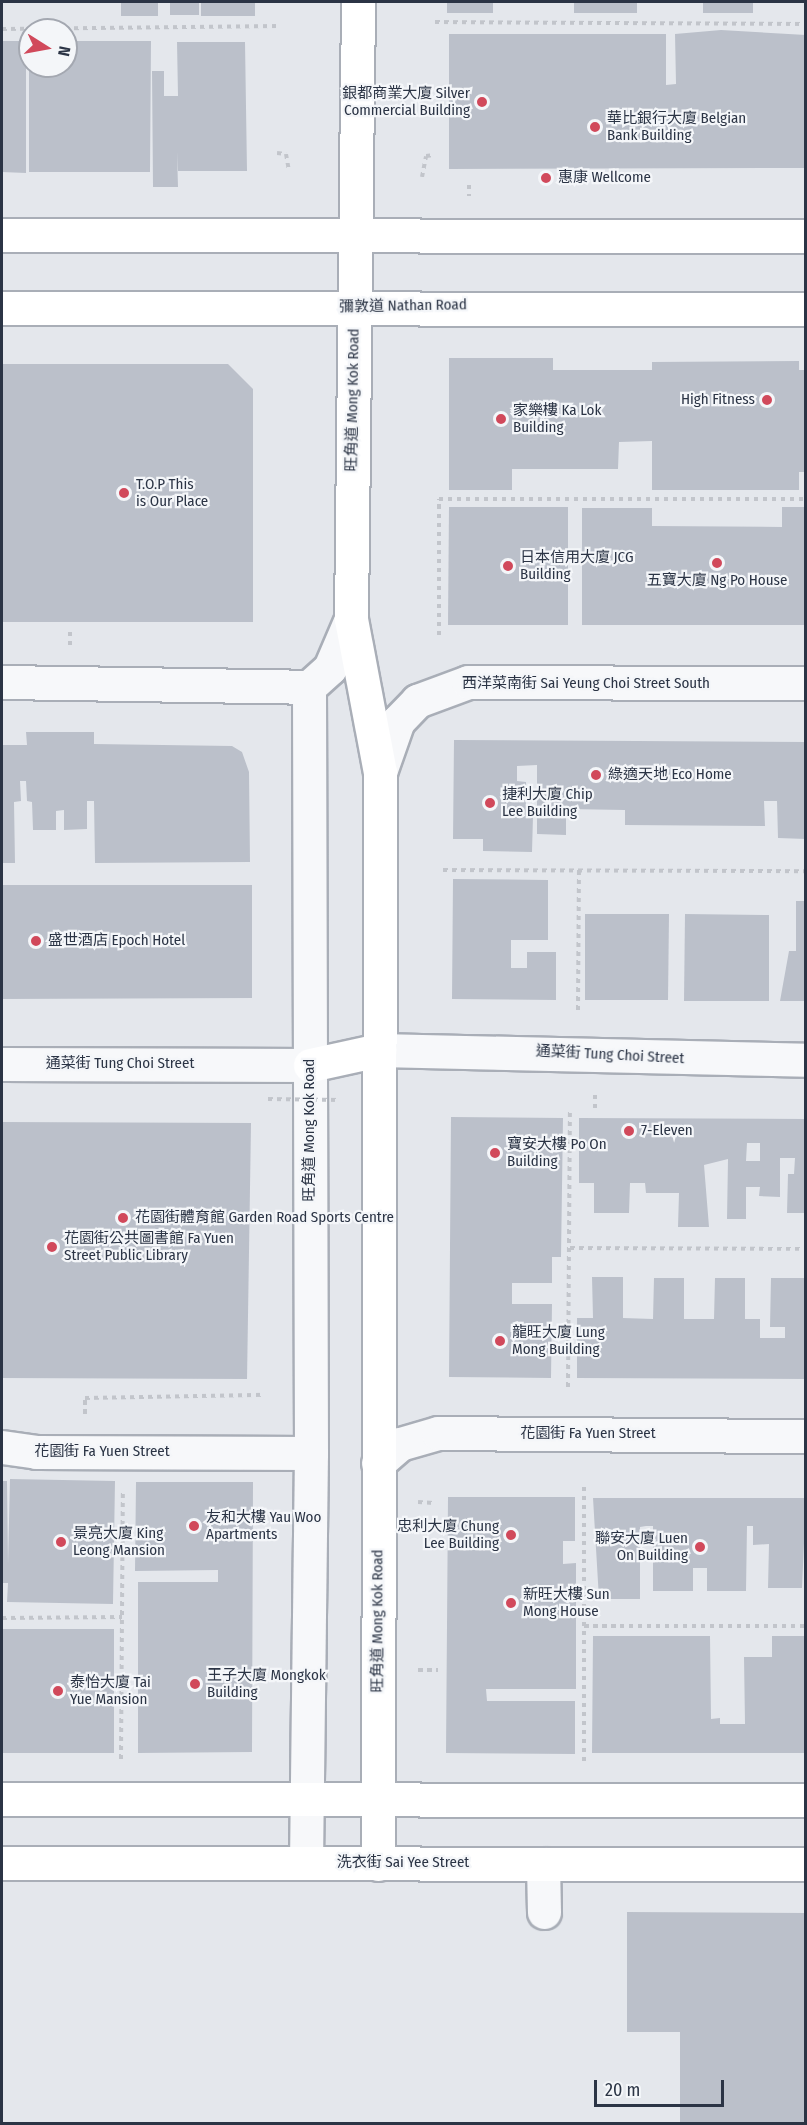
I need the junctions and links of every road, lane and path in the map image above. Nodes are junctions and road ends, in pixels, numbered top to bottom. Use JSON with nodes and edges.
{"nodes":[{"id":1,"x":358,"y":2,"type":"edge"},
{"id":2,"x":435,"y":22,"type":"dead end"},
{"id":3,"x":806,"y":24,"type":"edge"},
{"id":4,"x":279,"y":26,"type":"dead end"},
{"id":5,"x":2,"y":29,"type":"edge"},
{"id":6,"x":276,"y":153,"type":"dead end"},
{"id":7,"x":434,"y":155,"type":"dead end"},
{"id":8,"x":289,"y":171,"type":"dead end"},
{"id":9,"x":422,"y":177,"type":"dead end"},
{"id":10,"x":469,"y":185,"type":"dead end"},
{"id":11,"x":469,"y":200,"type":"dead end"},
{"id":12,"x":2,"y":235,"type":"edge"},
{"id":13,"x":354,"y":235,"type":"junction"},
{"id":14,"x":806,"y":236,"type":"edge"},
{"id":15,"x":354,"y":306,"type":"junction"},
{"id":16,"x":2,"y":308,"type":"edge"},
{"id":17,"x":806,"y":309,"type":"edge"},
{"id":18,"x":806,"y":499,"type":"edge"},
{"id":19,"x":351,"y":619,"type":"junction"},
{"id":20,"x":439,"y":635,"type":"dead end"},
{"id":21,"x":2,"y":682,"type":"edge"},
{"id":22,"x":806,"y":683,"type":"edge"},
{"id":23,"x":309,"y":687,"type":"junction"},
{"id":24,"x":380,"y":772,"type":"junction"},
{"id":25,"x":443,"y":870,"type":"dead end"},
{"id":26,"x":579,"y":870,"type":"junction"},
{"id":27,"x":806,"y":872,"type":"edge"},
{"id":28,"x":578,"y":1010,"type":"dead end"},
{"id":29,"x":379,"y":1050,"type":"junction"},
{"id":30,"x":806,"y":1060,"type":"edge"},
{"id":31,"x":2,"y":1064,"type":"edge"},
{"id":32,"x":310,"y":1065,"type":"junction"},
{"id":33,"x":268,"y":1099,"type":"dead end"},
{"id":34,"x":340,"y":1100,"type":"dead end"},
{"id":35,"x":570,"y":1108,"type":"dead end"},
{"id":36,"x":570,"y":1248,"type":"junction"},
{"id":37,"x":806,"y":1249,"type":"edge"},
{"id":38,"x":568,"y":1387,"type":"dead end"},
{"id":39,"x":265,"y":1395,"type":"dead end"},
{"id":40,"x":84,"y":1421,"type":"dead end"},
{"id":41,"x":806,"y":1436,"type":"edge"},
{"id":42,"x":2,"y":1447,"type":"edge"},
{"id":43,"x":311,"y":1453,"type":"junction"},
{"id":44,"x":378,"y":1463,"type":"junction"},
{"id":45,"x":123,"y":1483,"type":"dead end"},
{"id":46,"x":584,"y":1483,"type":"dead end"},
{"id":47,"x":411,"y":1502,"type":"dead end"},
{"id":48,"x":434,"y":1503,"type":"dead end"},
{"id":49,"x":2,"y":1617,"type":"edge"},
{"id":50,"x":122,"y":1617,"type":"junction"},
{"id":51,"x":584,"y":1626,"type":"junction"},
{"id":52,"x":806,"y":1626,"type":"edge"},
{"id":53,"x":411,"y":1670,"type":"dead end"},
{"id":54,"x":438,"y":1670,"type":"dead end"},
{"id":55,"x":584,"y":1764,"type":"dead end"},
{"id":56,"x":121,"y":1768,"type":"dead end"},
{"id":57,"x":378,"y":1797,"type":"junction"},
{"id":58,"x":307,"y":1798,"type":"junction"},
{"id":59,"x":2,"y":1799,"type":"edge"},
{"id":60,"x":806,"y":1800,"type":"edge"},
{"id":61,"x":306,"y":1862,"type":"junction"},
{"id":62,"x":2,"y":1863,"type":"edge"},
{"id":63,"x":378,"y":1864,"type":"junction"},
{"id":64,"x":543,"y":1864,"type":"junction"},
{"id":65,"x":806,"y":1864,"type":"edge"},
{"id":66,"x":544,"y":1912,"type":"dead end"}],
"edges":[{"from":1,"to":13,"type":"main road","name":"旺角道 Mong Kok Road"},
{"from":2,"to":3,"type":"path"},
{"from":4,"to":5,"type":"path"},
{"from":6,"to":8,"type":"path"},
{"from":7,"to":9,"type":"path"},
{"from":10,"to":11,"type":"path"},
{"from":12,"to":13,"type":"main road"},
{"from":13,"to":14,"type":"main road"},
{"from":13,"to":15,"type":"main road","name":"旺角道 Mong Kok Road"},
{"from":15,"to":16,"type":"main road","name":"彌敦道 Nathan Road"},
{"from":15,"to":17,"type":"main road","name":"彌敦道 Nathan Road"},
{"from":15,"to":19,"type":"main road","name":"旺角道 Mong Kok Road"},
{"from":18,"to":20,"type":"path"},
{"from":19,"to":23,"type":"street","name":"旺角道 Mong Kok Road"},
{"from":19,"to":24,"type":"main road","name":"旺角道 Mong Kok Road"},
{"from":21,"to":23,"type":"street"},
{"from":22,"to":24,"type":"street","name":"西洋菜南街 Sai Yeung Choi Street South"},
{"from":23,"to":32,"type":"street","name":"旺角道 Mong Kok Road"},
{"from":24,"to":29,"type":"main road","name":"旺角道 Mong Kok Road"},
{"from":25,"to":26,"type":"path"},
{"from":26,"to":27,"type":"path"},
{"from":26,"to":28,"type":"path"},
{"from":29,"to":30,"type":"street","name":"通菜街 Tung Choi Street"},
{"from":29,"to":32,"type":"main road"},
{"from":29,"to":44,"type":"main road","name":"旺角道 Mong Kok Road"},
{"from":31,"to":32,"type":"street","name":"通菜街 Tung Choi Street"},
{"from":32,"to":43,"type":"street","name":"旺角道 Mong Kok Road"},
{"from":33,"to":34,"type":"path","bridge":true},
{"from":35,"to":36,"type":"path"},
{"from":36,"to":37,"type":"path"},
{"from":36,"to":38,"type":"path"},
{"from":39,"to":40,"type":"path"},
{"from":41,"to":44,"type":"street","name":"花園街 Fa Yuen Street"},
{"from":42,"to":43,"type":"street","name":"花園街 Fa Yuen Street"},
{"from":43,"to":58,"type":"street","name":"旺角道 Mong Kok Road"},
{"from":44,"to":57,"type":"main road","name":"旺角道 Mong Kok Road"},
{"from":45,"to":50,"type":"path"},
{"from":46,"to":51,"type":"path"},
{"from":47,"to":48,"type":"path"},
{"from":49,"to":50,"type":"path"},
{"from":50,"to":56,"type":"path"},
{"from":51,"to":52,"type":"path"},
{"from":51,"to":55,"type":"path"},
{"from":53,"to":54,"type":"path"},
{"from":57,"to":58,"type":"main road"},
{"from":57,"to":60,"type":"main road"},
{"from":57,"to":63,"type":"main road","name":"旺角道 Mong Kok Road"},
{"from":58,"to":59,"type":"main road"},
{"from":58,"to":61,"type":"street","name":"旺角道 Mong Kok Road"},
{"from":61,"to":62,"type":"main road","name":"洗衣街 Sai Yee Street"},
{"from":61,"to":63,"type":"main road","name":"洗衣街 Sai Yee Street"},
{"from":63,"to":64,"type":"main road","name":"洗衣街 Sai Yee Street"},
{"from":64,"to":65,"type":"main road","name":"洗衣街 Sai Yee Street"},
{"from":64,"to":66,"type":"street"}]}
